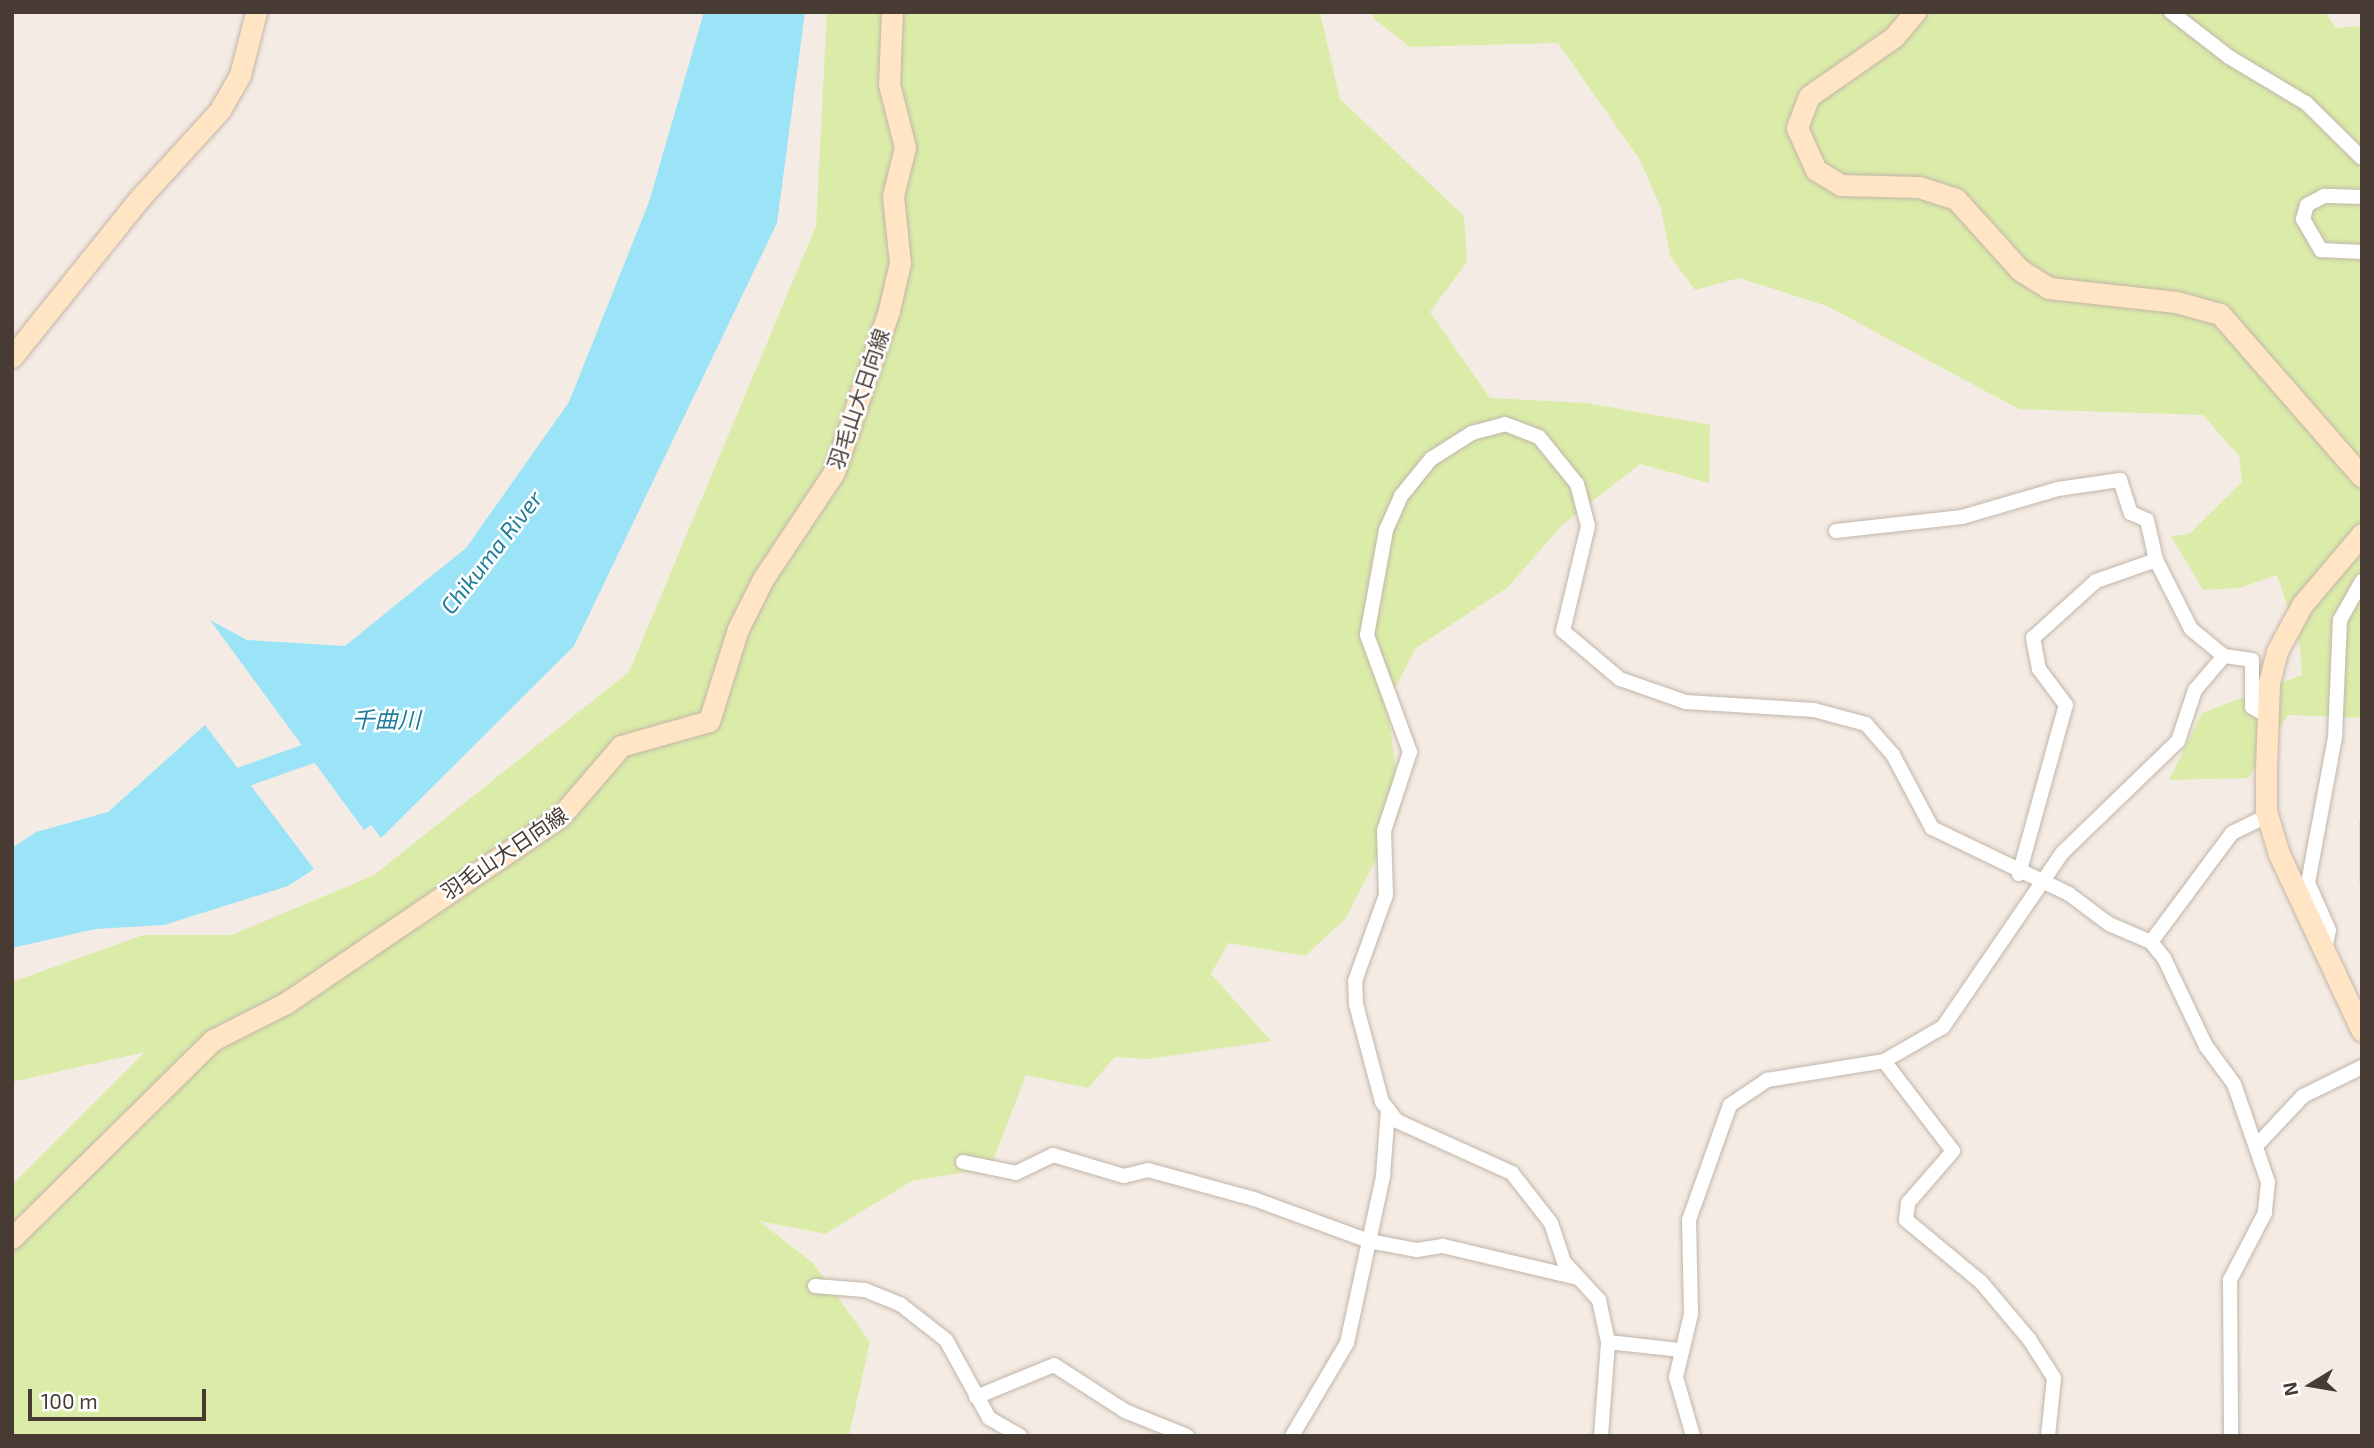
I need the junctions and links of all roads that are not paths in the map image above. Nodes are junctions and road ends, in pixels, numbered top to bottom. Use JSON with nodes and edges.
{"nodes":[{"id":1,"x":256,"y":12,"type":"edge"},
{"id":2,"x":892,"y":12,"type":"edge"},
{"id":3,"x":1915,"y":12,"type":"edge"},
{"id":4,"x":2171,"y":12,"type":"edge"},
{"id":5,"x":2362,"y":158,"type":"edge"},
{"id":6,"x":2362,"y":197,"type":"edge"},
{"id":7,"x":2362,"y":252,"type":"edge"},
{"id":8,"x":12,"y":357,"type":"edge"},
{"id":9,"x":2362,"y":477,"type":"edge"},
{"id":10,"x":1836,"y":531,"type":"dead end"},
{"id":11,"x":2362,"y":534,"type":"edge"},
{"id":12,"x":2156,"y":560,"type":"junction"},
{"id":13,"x":2362,"y":581,"type":"edge"},
{"id":14,"x":2224,"y":656,"type":"junction"},
{"id":15,"x":2266,"y":715,"type":"junction"},
{"id":16,"x":2267,"y":816,"type":"junction"},
{"id":17,"x":2019,"y":874,"type":"junction"},
{"id":18,"x":2044,"y":884,"type":"junction"},
{"id":19,"x":2151,"y":942,"type":"junction"},
{"id":20,"x":2325,"y":950,"type":"junction"},
{"id":21,"x":2362,"y":1031,"type":"edge"},
{"id":22,"x":1884,"y":1061,"type":"junction"},
{"id":23,"x":2362,"y":1067,"type":"edge"},
{"id":24,"x":1388,"y":1109,"type":"junction"},
{"id":25,"x":2257,"y":1145,"type":"junction"},
{"id":26,"x":963,"y":1162,"type":"dead end"},
{"id":27,"x":12,"y":1238,"type":"edge"},
{"id":28,"x":1369,"y":1241,"type":"junction"},
{"id":29,"x":1578,"y":1278,"type":"junction"},
{"id":30,"x":815,"y":1286,"type":"dead end"},
{"id":31,"x":1608,"y":1342,"type":"junction"},
{"id":32,"x":1679,"y":1350,"type":"junction"},
{"id":33,"x":976,"y":1397,"type":"junction"},
{"id":34,"x":1020,"y":1436,"type":"edge"},
{"id":35,"x":1187,"y":1436,"type":"edge"},
{"id":36,"x":1292,"y":1436,"type":"edge"},
{"id":37,"x":1601,"y":1436,"type":"edge"},
{"id":38,"x":1693,"y":1436,"type":"edge"},
{"id":39,"x":2048,"y":1436,"type":"edge"},
{"id":40,"x":2231,"y":1436,"type":"edge"}],
"edges":[{"from":1,"to":8,"type":"street"},
{"from":2,"to":27,"type":"street","name":"羽毛山大日向線"},
{"from":3,"to":9,"type":"street"},
{"from":4,"to":5,"type":"street"},
{"from":6,"to":7,"type":"street"},
{"from":10,"to":12,"type":"street"},
{"from":11,"to":15,"type":"street"},
{"from":12,"to":14,"type":"street"},
{"from":12,"to":17,"type":"street"},
{"from":13,"to":20,"type":"street"},
{"from":14,"to":15,"type":"street"},
{"from":14,"to":18,"type":"street"},
{"from":15,"to":16,"type":"street"},
{"from":16,"to":19,"type":"street"},
{"from":16,"to":20,"type":"street"},
{"from":17,"to":18,"type":"street"},
{"from":17,"to":24,"type":"street"},
{"from":18,"to":19,"type":"street"},
{"from":18,"to":22,"type":"street"},
{"from":19,"to":25,"type":"street"},
{"from":20,"to":21,"type":"street"},
{"from":22,"to":32,"type":"street"},
{"from":22,"to":39,"type":"street"},
{"from":23,"to":25,"type":"street"},
{"from":24,"to":28,"type":"street"},
{"from":24,"to":29,"type":"street"},
{"from":25,"to":40,"type":"street"},
{"from":26,"to":28,"type":"street"},
{"from":28,"to":29,"type":"street"},
{"from":28,"to":36,"type":"street"},
{"from":29,"to":31,"type":"street"},
{"from":30,"to":33,"type":"street"},
{"from":31,"to":32,"type":"street"},
{"from":31,"to":37,"type":"street"},
{"from":32,"to":38,"type":"street"},
{"from":33,"to":34,"type":"street"},
{"from":33,"to":35,"type":"street"}]}
